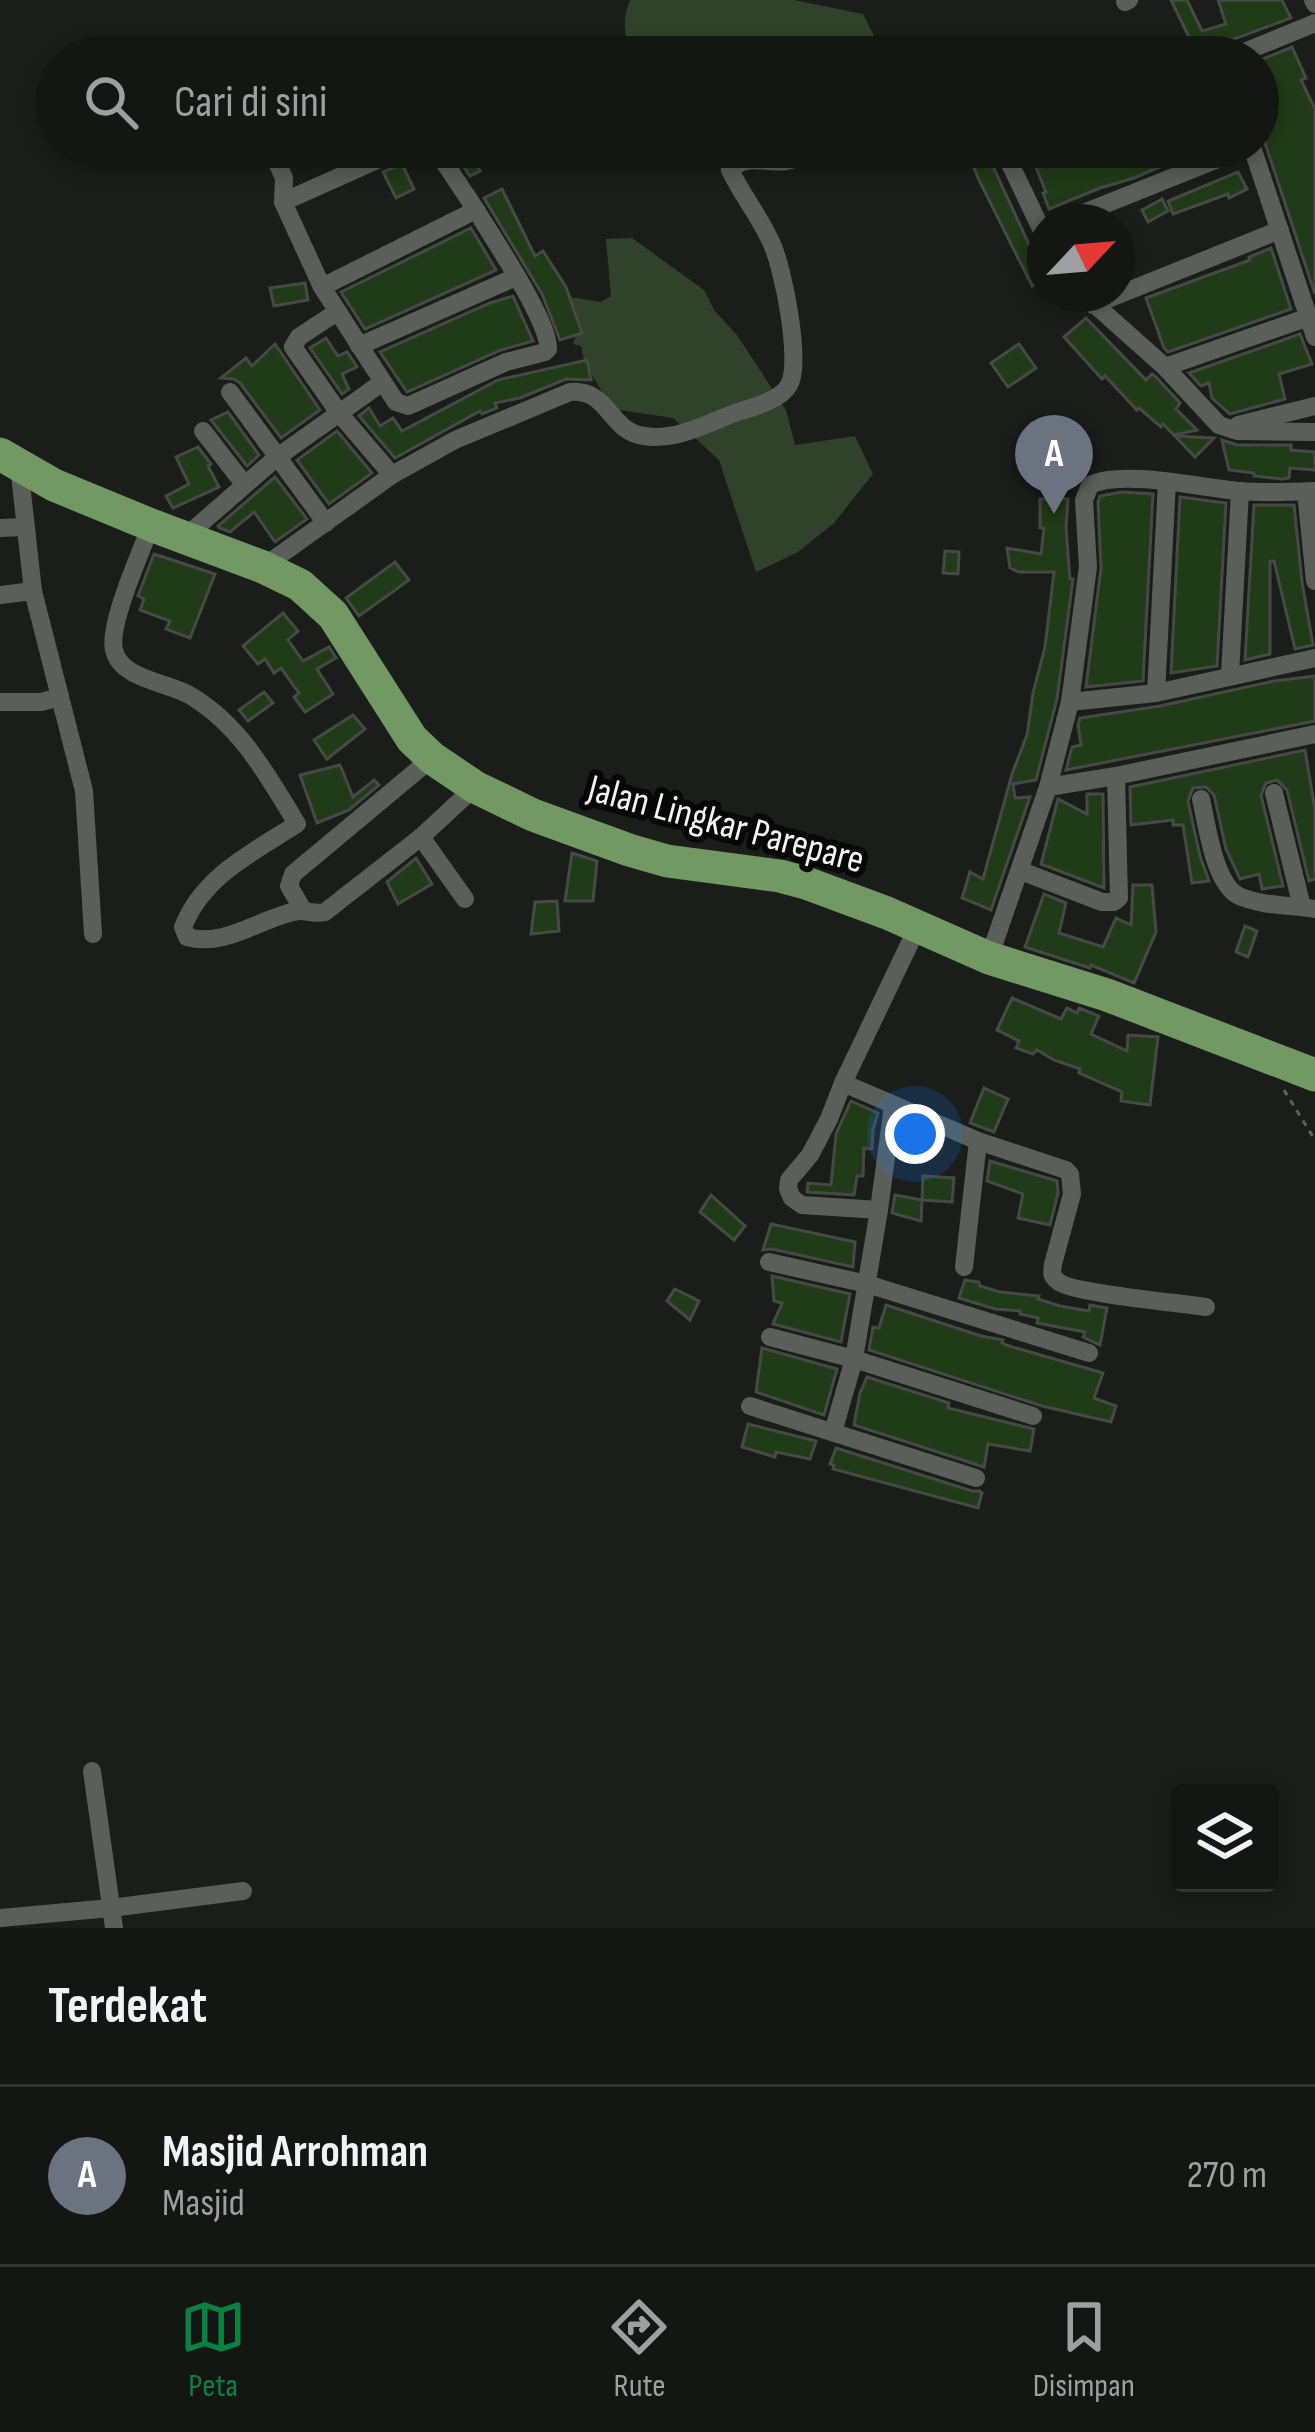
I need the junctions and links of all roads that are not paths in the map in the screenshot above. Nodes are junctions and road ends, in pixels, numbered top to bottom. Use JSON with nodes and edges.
{"nodes":[{"id":1,"x":1313,"y":30,"type":"edge"},
{"id":2,"x":1279,"y":41,"type":"edge"},
{"id":3,"x":280,"y":168,"type":"edge"},
{"id":4,"x":359,"y":168,"type":"edge"},
{"id":5,"x":448,"y":168,"type":"edge"},
{"id":6,"x":732,"y":168,"type":"edge"},
{"id":7,"x":1014,"y":168,"type":"edge"},
{"id":8,"x":1197,"y":168,"type":"edge"},
{"id":9,"x":1258,"y":168,"type":"edge"},
{"id":10,"x":283,"y":202,"type":"junction"},
{"id":11,"x":1031,"y":204,"type":"edge"},
{"id":12,"x":1106,"y":204,"type":"edge"},
{"id":13,"x":476,"y":210,"type":"junction"},
{"id":14,"x":1280,"y":230,"type":"junction"},
{"id":15,"x":516,"y":277,"type":"junction"},
{"id":16,"x":1135,"y":282,"type":"edge"},
{"id":17,"x":322,"y":287,"type":"junction"},
{"id":18,"x":337,"y":312,"type":"junction"},
{"id":19,"x":1103,"y":312,"type":"edge"},
{"id":20,"x":1309,"y":317,"type":"junction"},
{"id":21,"x":1315,"y":338,"type":"edge"},
{"id":22,"x":359,"y":346,"type":"junction"},
{"id":23,"x":1165,"y":367,"type":"junction"},
{"id":24,"x":383,"y":382,"type":"junction"},
{"id":25,"x":230,"y":392,"type":"dead end"},
{"id":26,"x":1315,"y":406,"type":"edge"},
{"id":27,"x":339,"y":413,"type":"junction"},
{"id":28,"x":1226,"y":428,"type":"junction"},
{"id":29,"x":202,"y":431,"type":"dead end"},
{"id":30,"x":1315,"y":432,"type":"edge"},
{"id":31,"x":276,"y":458,"type":"junction"},
{"id":32,"x":9,"y":460,"type":"edge"},
{"id":33,"x":392,"y":475,"type":"junction"},
{"id":34,"x":1167,"y":482,"type":"junction"},
{"id":35,"x":244,"y":484,"type":"junction"},
{"id":36,"x":1240,"y":491,"type":"junction"},
{"id":37,"x":1311,"y":491,"type":"edge"},
{"id":38,"x":326,"y":523,"type":"junction"},
{"id":39,"x":151,"y":525,"type":"junction"},
{"id":40,"x":24,"y":527,"type":"junction"},
{"id":41,"x":0,"y":528,"type":"edge"},
{"id":42,"x":185,"y":537,"type":"junction"},
{"id":43,"x":263,"y":567,"type":"junction"},
{"id":44,"x":1315,"y":581,"type":"edge"},
{"id":45,"x":33,"y":591,"type":"junction"},
{"id":46,"x":0,"y":596,"type":"edge"},
{"id":47,"x":1315,"y":658,"type":"edge"},
{"id":48,"x":1229,"y":675,"type":"junction"},
{"id":49,"x":1156,"y":693,"type":"junction"},
{"id":50,"x":60,"y":697,"type":"junction"},
{"id":51,"x":0,"y":702,"type":"edge"},
{"id":52,"x":1070,"y":702,"type":"junction"},
{"id":53,"x":1315,"y":734,"type":"edge"},
{"id":54,"x":433,"y":758,"type":"junction"},
{"id":55,"x":1116,"y":776,"type":"junction"},
{"id":56,"x":476,"y":787,"type":"junction"},
{"id":57,"x":1048,"y":787,"type":"junction"},
{"id":58,"x":1274,"y":793,"type":"dead end"},
{"id":59,"x":1201,"y":799,"type":"dead end"},
{"id":60,"x":297,"y":824,"type":"junction"},
{"id":61,"x":421,"y":838,"type":"junction"},
{"id":62,"x":323,"y":850,"type":"junction"},
{"id":63,"x":1021,"y":871,"type":"junction"},
{"id":64,"x":465,"y":899,"type":"dead end"},
{"id":65,"x":1308,"y":908,"type":"edge"},
{"id":66,"x":303,"y":910,"type":"junction"},
{"id":67,"x":918,"y":926,"type":"junction"},
{"id":68,"x":93,"y":934,"type":"dead end"},
{"id":69,"x":989,"y":958,"type":"junction"},
{"id":70,"x":1315,"y":1075,"type":"edge"},
{"id":71,"x":843,"y":1083,"type":"junction"},
{"id":72,"x":893,"y":1105,"type":"junction"},
{"id":73,"x":978,"y":1141,"type":"junction"},
{"id":74,"x":879,"y":1210,"type":"junction"},
{"id":75,"x":769,"y":1262,"type":"dead end"},
{"id":76,"x":964,"y":1267,"type":"dead end"},
{"id":77,"x":867,"y":1284,"type":"junction"},
{"id":78,"x":1206,"y":1306,"type":"dead end"},
{"id":79,"x":770,"y":1337,"type":"dead end"},
{"id":80,"x":1089,"y":1353,"type":"dead end"},
{"id":81,"x":854,"y":1359,"type":"junction"},
{"id":82,"x":750,"y":1406,"type":"dead end"},
{"id":83,"x":1034,"y":1417,"type":"dead end"},
{"id":84,"x":833,"y":1432,"type":"junction"},
{"id":85,"x":976,"y":1478,"type":"dead end"},
{"id":86,"x":92,"y":1771,"type":"dead end"},
{"id":87,"x":243,"y":1891,"type":"dead end"},
{"id":88,"x":0,"y":1918,"type":"edge"},
{"id":89,"x":113,"y":1918,"type":"edge"}],
"edges":[{"from":1,"to":2,"type":"street"},
{"from":3,"to":10,"type":"street"},
{"from":4,"to":10,"type":"street"},
{"from":5,"to":13,"type":"street"},
{"from":6,"to":33,"type":"street"},
{"from":7,"to":11,"type":"street"},
{"from":8,"to":12,"type":"street"},
{"from":9,"to":14,"type":"street"},
{"from":10,"to":17,"type":"street"},
{"from":13,"to":15,"type":"street"},
{"from":13,"to":17,"type":"street"},
{"from":14,"to":16,"type":"street"},
{"from":14,"to":20,"type":"street"},
{"from":15,"to":22,"type":"street"},
{"from":15,"to":24,"type":"street"},
{"from":17,"to":18,"type":"street"},
{"from":18,"to":22,"type":"street"},
{"from":18,"to":27,"type":"street"},
{"from":19,"to":23,"type":"street"},
{"from":20,"to":21,"type":"street"},
{"from":20,"to":23,"type":"street"},
{"from":22,"to":24,"type":"street"},
{"from":23,"to":28,"type":"street"},
{"from":24,"to":27,"type":"street"},
{"from":25,"to":31,"type":"street"},
{"from":26,"to":28,"type":"street"},
{"from":27,"to":31,"type":"street"},
{"from":27,"to":33,"type":"street"},
{"from":28,"to":30,"type":"street"},
{"from":29,"to":35,"type":"street"},
{"from":31,"to":35,"type":"street"},
{"from":31,"to":38,"type":"street"},
{"from":32,"to":39,"type":"highway","name":"Jalan Lingkar Parepare"},
{"from":32,"to":40,"type":"street"},
{"from":33,"to":38,"type":"street"},
{"from":34,"to":36,"type":"street"},
{"from":34,"to":49,"type":"street"},
{"from":34,"to":52,"type":"street"},
{"from":35,"to":42,"type":"street"},
{"from":36,"to":37,"type":"street"},
{"from":36,"to":48,"type":"street"},
{"from":37,"to":44,"type":"street"},
{"from":38,"to":43,"type":"street"},
{"from":39,"to":42,"type":"highway","name":"Jalan Lingkar Parepare"},
{"from":39,"to":60,"type":"street"},
{"from":40,"to":41,"type":"street"},
{"from":40,"to":45,"type":"street"},
{"from":42,"to":43,"type":"highway","name":"Jalan Lingkar Parepare"},
{"from":43,"to":54,"type":"highway","name":"Jalan Lingkar Parepare"},
{"from":45,"to":46,"type":"street"},
{"from":45,"to":50,"type":"street"},
{"from":47,"to":48,"type":"street"},
{"from":48,"to":49,"type":"street"},
{"from":49,"to":52,"type":"street"},
{"from":50,"to":51,"type":"street"},
{"from":50,"to":68,"type":"street"},
{"from":52,"to":57,"type":"street"},
{"from":53,"to":55,"type":"street"},
{"from":54,"to":56,"type":"highway","name":"Jalan Lingkar Parepare"},
{"from":54,"to":62,"type":"street"},
{"from":55,"to":57,"type":"street"},
{"from":55,"to":63,"type":"street"},
{"from":56,"to":61,"type":"street"},
{"from":56,"to":67,"type":"highway","name":"Jalan Lingkar Parepare"},
{"from":57,"to":63,"type":"street"},
{"from":58,"to":65,"type":"street"},
{"from":59,"to":65,"type":"street"},
{"from":60,"to":62,"type":"street"},
{"from":60,"to":66,"type":"street"},
{"from":61,"to":64,"type":"street"},
{"from":61,"to":66,"type":"street"},
{"from":62,"to":66,"type":"street"},
{"from":63,"to":69,"type":"street"},
{"from":67,"to":69,"type":"highway","name":"Jalan Lingkar Parepare"},
{"from":67,"to":71,"type":"street"},
{"from":69,"to":70,"type":"highway","name":"Jalan Lingkar Parepare"},
{"from":71,"to":72,"type":"street"},
{"from":71,"to":74,"type":"street"},
{"from":72,"to":73,"type":"street"},
{"from":72,"to":74,"type":"street"},
{"from":73,"to":76,"type":"street"},
{"from":73,"to":78,"type":"street"},
{"from":74,"to":77,"type":"street"},
{"from":75,"to":77,"type":"street"},
{"from":77,"to":80,"type":"street"},
{"from":77,"to":81,"type":"street"},
{"from":79,"to":81,"type":"street"},
{"from":81,"to":83,"type":"street"},
{"from":81,"to":84,"type":"street"},
{"from":82,"to":84,"type":"street"},
{"from":84,"to":85,"type":"street"},
{"from":86,"to":89,"type":"street"},
{"from":87,"to":89,"type":"street"},
{"from":88,"to":89,"type":"street"}]}
